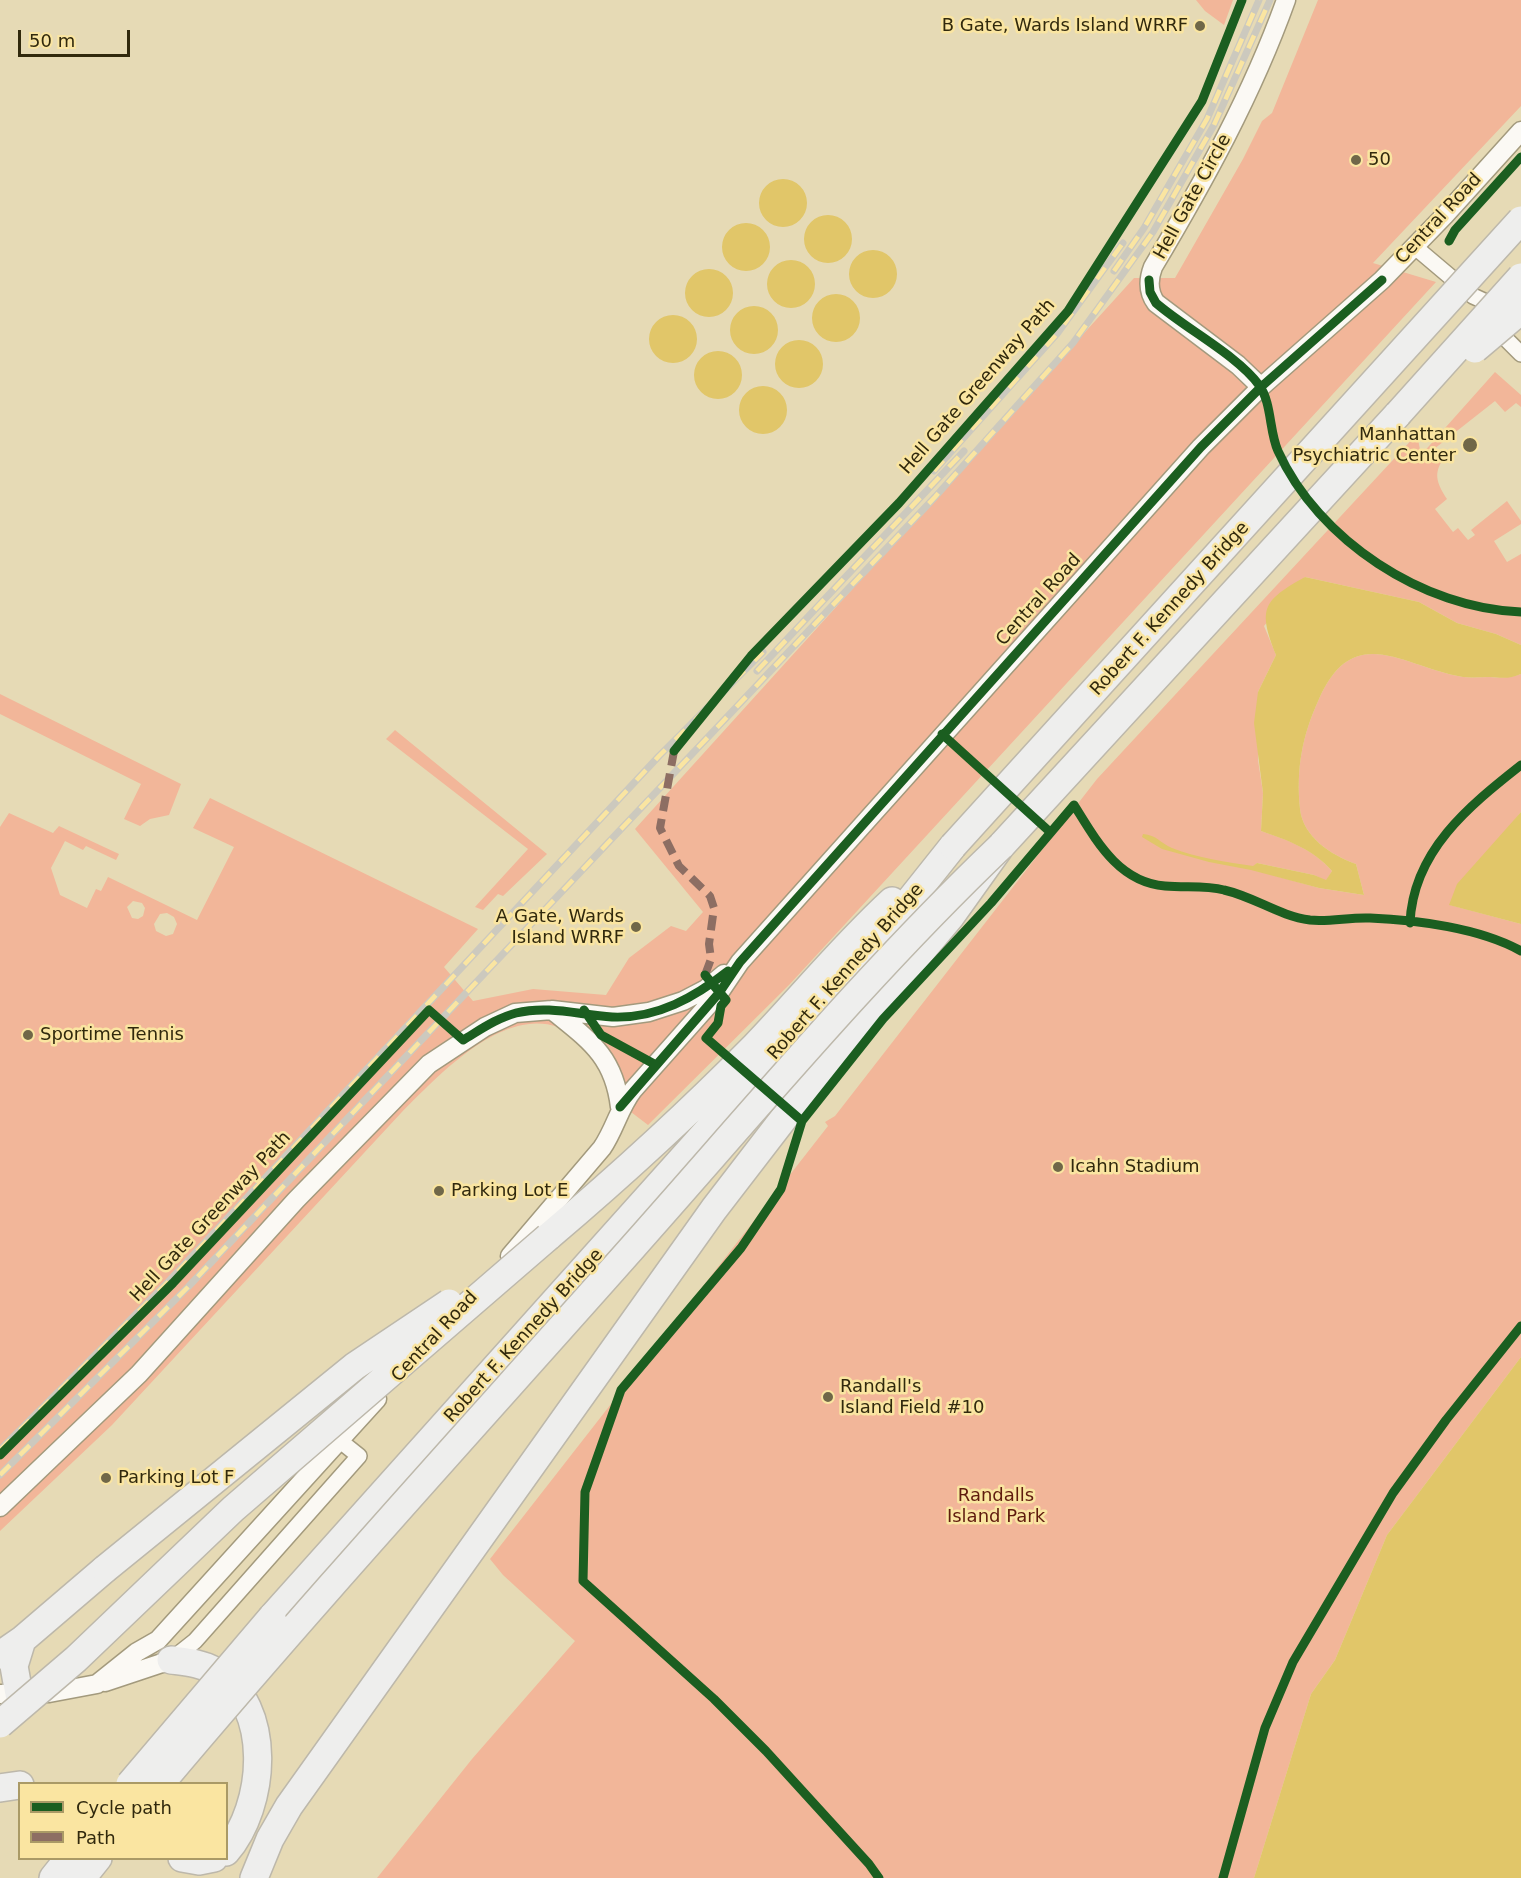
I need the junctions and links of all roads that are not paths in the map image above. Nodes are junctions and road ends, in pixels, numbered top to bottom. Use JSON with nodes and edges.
{"nodes":[{"id":1,"x":1286,"y":0,"type":"edge"},
{"id":2,"x":1521,"y":131,"type":"edge"},
{"id":3,"x":1521,"y":220,"type":"edge"},
{"id":4,"x":1415,"y":247,"type":"junction"},
{"id":5,"x":1521,"y":277,"type":"edge"},
{"id":6,"x":1473,"y":296,"type":"junction"},
{"id":7,"x":1521,"y":310,"type":"edge"},
{"id":8,"x":1521,"y":320,"type":"edge"},
{"id":9,"x":1521,"y":354,"type":"edge"},
{"id":10,"x":1261,"y":387,"type":"junction"},
{"id":11,"x":1398,"y":414,"type":"junction"},
{"id":12,"x":953,"y":846,"type":"junction"},
{"id":13,"x":1001,"y":846,"type":"junction"},
{"id":14,"x":740,"y":962,"type":"junction"},
{"id":15,"x":552,"y":1010,"type":"junction"},
{"id":16,"x":620,"y":1107,"type":"junction"},
{"id":17,"x":548,"y":1237,"type":"junction"},
{"id":18,"x":339,"y":1440,"type":"junction"},
{"id":19,"x":0,"y":1507,"type":"edge"},
{"id":20,"x":22,"y":1640,"type":"junction"},
{"id":21,"x":0,"y":1655,"type":"edge"},
{"id":22,"x":171,"y":1660,"type":"junction"},
{"id":23,"x":97,"y":1684,"type":"junction"},
{"id":24,"x":10,"y":1694,"type":"edge"},
{"id":25,"x":0,"y":1724,"type":"edge"},
{"id":26,"x":132,"y":1782,"type":"edge"},
{"id":27,"x":162,"y":1782,"type":"edge"},
{"id":28,"x":18,"y":1785,"type":"edge"},
{"id":29,"x":0,"y":1788,"type":"edge"},
{"id":30,"x":228,"y":1849,"type":"edge"},
{"id":31,"x":67,"y":1860,"type":"edge"},
{"id":32,"x":96,"y":1860,"type":"edge"},
{"id":33,"x":177,"y":1860,"type":"edge"},
{"id":34,"x":53,"y":1878,"type":"edge"},
{"id":35,"x":82,"y":1878,"type":"edge"},
{"id":36,"x":187,"y":1878,"type":"edge"},
{"id":37,"x":254,"y":1878,"type":"edge"}],
"edges":[{"from":1,"to":10,"type":"street","name":"Hell Gate Circle"},
{"from":2,"to":4,"type":"street","name":"Central Road"},
{"from":3,"to":12,"type":"highway","name":"Robert F. Kennedy Bridge","bridge":true},
{"from":4,"to":6,"type":"street"},
{"from":4,"to":10,"type":"street","name":"Central Road"},
{"from":5,"to":11,"type":"highway","name":"Robert F. Kennedy Bridge","bridge":true},
{"from":6,"to":8,"type":"street"},
{"from":6,"to":9,"type":"street"},
{"from":7,"to":11,"type":"highway","bridge":true},
{"from":10,"to":14,"type":"street","name":"Central Road"},
{"from":11,"to":13,"type":"highway","name":"Robert F. Kennedy Bridge"},
{"from":12,"to":17,"type":"highway"},
{"from":12,"to":26,"type":"highway","name":"Robert F. Kennedy Bridge","bridge":true},
{"from":13,"to":27,"type":"highway","name":"Robert F. Kennedy Bridge","bridge":true},
{"from":13,"to":37,"type":"highway","bridge":true},
{"from":14,"to":15,"type":"street","name":"Central Road"},
{"from":14,"to":16,"type":"street","name":"Central Road"},
{"from":15,"to":16,"type":"street"},
{"from":15,"to":19,"type":"street","name":"Central Road"},
{"from":16,"to":18,"type":"street","name":"Central Road"},
{"from":17,"to":20,"type":"highway","bridge":true},
{"from":17,"to":25,"type":"highway","bridge":true},
{"from":18,"to":22,"type":"street","name":"Central Road"},
{"from":18,"to":23,"type":"street","name":"Central Road"},
{"from":20,"to":21,"type":"highway"},
{"from":20,"to":24,"type":"highway"},
{"from":22,"to":23,"type":"street","name":"Central Road"},
{"from":22,"to":30,"type":"highway"},
{"from":23,"to":24,"type":"street","name":"Central Road"},
{"from":28,"to":29,"type":"highway"},
{"from":31,"to":34,"type":"highway"},
{"from":32,"to":35,"type":"highway"},
{"from":33,"to":36,"type":"highway"}]}
